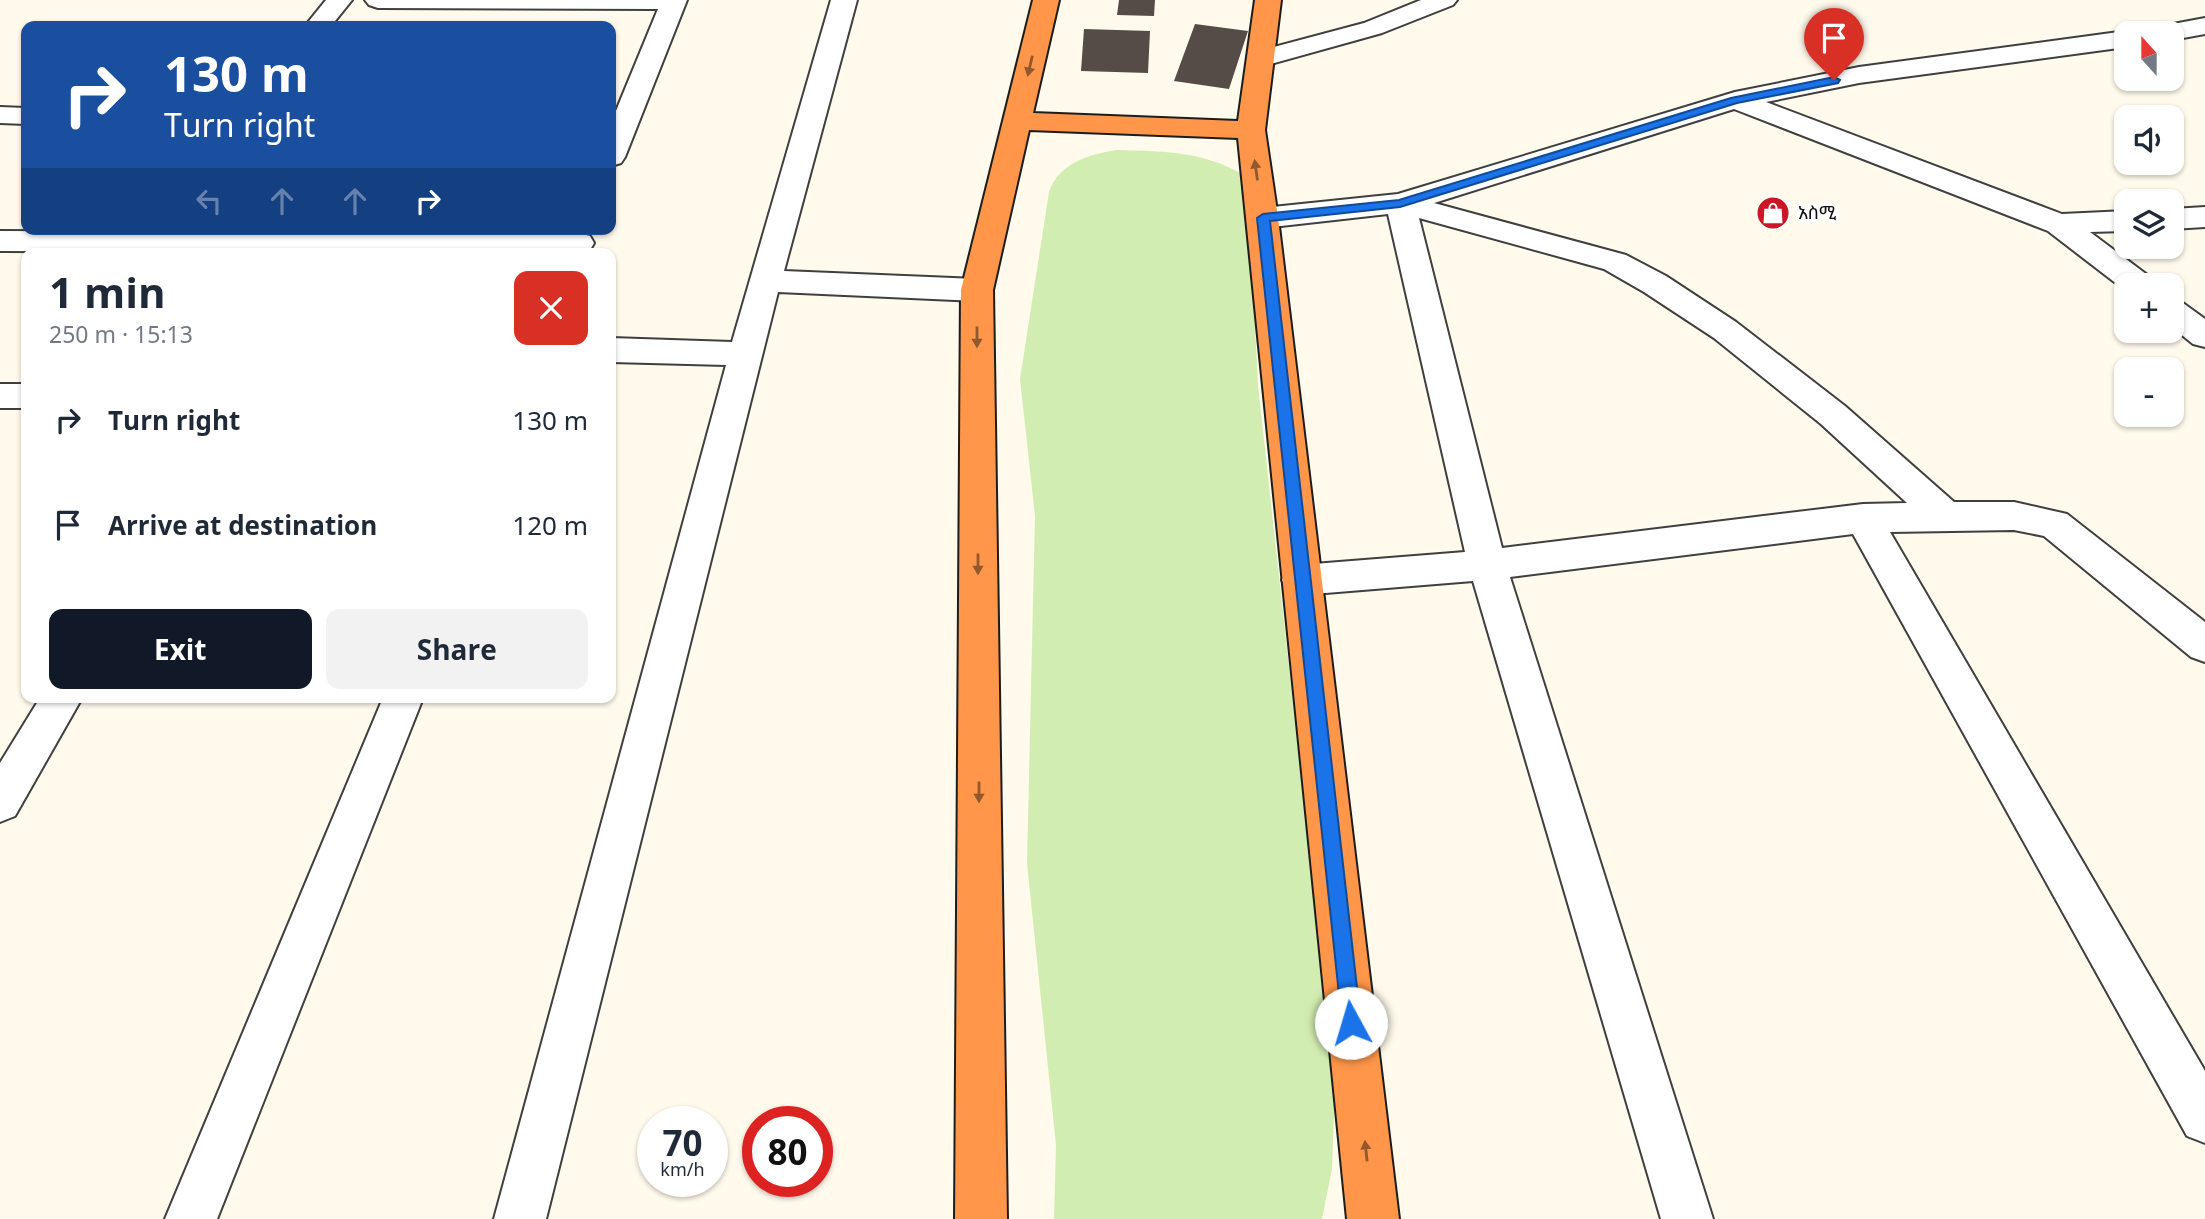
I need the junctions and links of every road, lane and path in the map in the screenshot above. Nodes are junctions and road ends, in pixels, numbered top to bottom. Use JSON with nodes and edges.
{"nodes":[{"id":1,"x":339,"y":0,"type":"edge"},
{"id":2,"x":378,"y":0,"type":"edge"},
{"id":3,"x":673,"y":0,"type":"edge"},
{"id":4,"x":844,"y":0,"type":"edge"},
{"id":5,"x":1046,"y":0,"type":"edge"},
{"id":6,"x":1268,"y":0,"type":"edge"},
{"id":7,"x":1444,"y":0,"type":"edge"},
{"id":8,"x":504,"y":1,"type":"edge"},
{"id":9,"x":322,"y":21,"type":"edge"},
{"id":10,"x":492,"y":21,"type":"edge"},
{"id":11,"x":2205,"y":26,"type":"edge"},
{"id":12,"x":2184,"y":30,"type":"edge"},
{"id":13,"x":2114,"y":41,"type":"edge"},
{"id":14,"x":1260,"y":60,"type":"junction"},
{"id":15,"x":1735,"y":100,"type":"junction"},
{"id":16,"x":0,"y":115,"type":"edge"},
{"id":17,"x":21,"y":116,"type":"edge"},
{"id":18,"x":1017,"y":121,"type":"junction"},
{"id":19,"x":617,"y":124,"type":"edge"},
{"id":20,"x":1251,"y":130,"type":"junction"},
{"id":21,"x":1400,"y":203,"type":"junction"},
{"id":22,"x":2205,"y":217,"type":"edge"},
{"id":23,"x":1263,"y":218,"type":"junction"},
{"id":24,"x":2184,"y":218,"type":"edge"},
{"id":25,"x":2114,"y":222,"type":"edge"},
{"id":26,"x":2059,"y":224,"type":"junction"},
{"id":27,"x":0,"y":241,"type":"edge"},
{"id":28,"x":579,"y":242,"type":"edge"},
{"id":29,"x":291,"y":248,"type":"edge"},
{"id":30,"x":368,"y":248,"type":"edge"},
{"id":31,"x":2123,"y":273,"type":"edge"},
{"id":32,"x":765,"y":281,"type":"junction"},
{"id":33,"x":977,"y":290,"type":"junction"},
{"id":34,"x":2184,"y":320,"type":"edge"},
{"id":35,"x":2205,"y":336,"type":"edge"},
{"id":36,"x":616,"y":350,"type":"edge"},
{"id":37,"x":745,"y":354,"type":"junction"},
{"id":38,"x":0,"y":396,"type":"edge"},
{"id":39,"x":21,"y":396,"type":"edge"},
{"id":40,"x":1944,"y":515,"type":"junction"},
{"id":41,"x":1863,"y":518,"type":"junction"},
{"id":42,"x":1487,"y":565,"type":"junction"},
{"id":43,"x":1301,"y":580,"type":"junction"},
{"id":44,"x":2205,"y":645,"type":"edge"},
{"id":45,"x":59,"y":703,"type":"edge"},
{"id":46,"x":401,"y":703,"type":"edge"},
{"id":47,"x":0,"y":802,"type":"edge"},
{"id":48,"x":2205,"y":1118,"type":"edge"},
{"id":49,"x":191,"y":1219,"type":"edge"},
{"id":50,"x":520,"y":1219,"type":"edge"},
{"id":51,"x":981,"y":1219,"type":"edge"},
{"id":52,"x":1373,"y":1219,"type":"edge"},
{"id":53,"x":1687,"y":1219,"type":"edge"}],
"edges":[{"from":1,"to":9,"type":"street"},
{"from":2,"to":8,"type":"street"},
{"from":3,"to":8,"type":"street"},
{"from":3,"to":19,"type":"street"},
{"from":4,"to":32,"type":"street"},
{"from":5,"to":18,"type":"highway","one_way":true},
{"from":6,"to":14,"type":"highway"},
{"from":7,"to":14,"type":"street"},
{"from":8,"to":10,"type":"street"},
{"from":11,"to":12,"type":"street"},
{"from":13,"to":15,"type":"street"},
{"from":14,"to":20,"type":"highway"},
{"from":15,"to":21,"type":"street"},
{"from":15,"to":26,"type":"street"},
{"from":16,"to":17,"type":"street"},
{"from":18,"to":20,"type":"highway"},
{"from":18,"to":33,"type":"highway"},
{"from":23,"to":20,"type":"highway","one_way":true},
{"from":21,"to":23,"type":"street"},
{"from":21,"to":40,"type":"street"},
{"from":21,"to":42,"type":"street"},
{"from":22,"to":24,"type":"street"},
{"from":23,"to":43,"type":"highway"},
{"from":25,"to":26,"type":"street"},
{"from":26,"to":31,"type":"street"},
{"from":27,"to":29,"type":"street"},
{"from":28,"to":30,"type":"street"},
{"from":32,"to":33,"type":"street"},
{"from":32,"to":37,"type":"street"},
{"from":33,"to":51,"type":"highway","one_way":true},
{"from":34,"to":35,"type":"street"},
{"from":36,"to":37,"type":"street"},
{"from":37,"to":50,"type":"street"},
{"from":38,"to":39,"type":"street"},
{"from":40,"to":41,"type":"street"},
{"from":40,"to":44,"type":"street"},
{"from":41,"to":42,"type":"street"},
{"from":41,"to":48,"type":"street"},
{"from":42,"to":43,"type":"street"},
{"from":42,"to":53,"type":"street"},
{"from":52,"to":43,"type":"highway","one_way":true},
{"from":45,"to":47,"type":"street"},
{"from":46,"to":49,"type":"street"}]}
